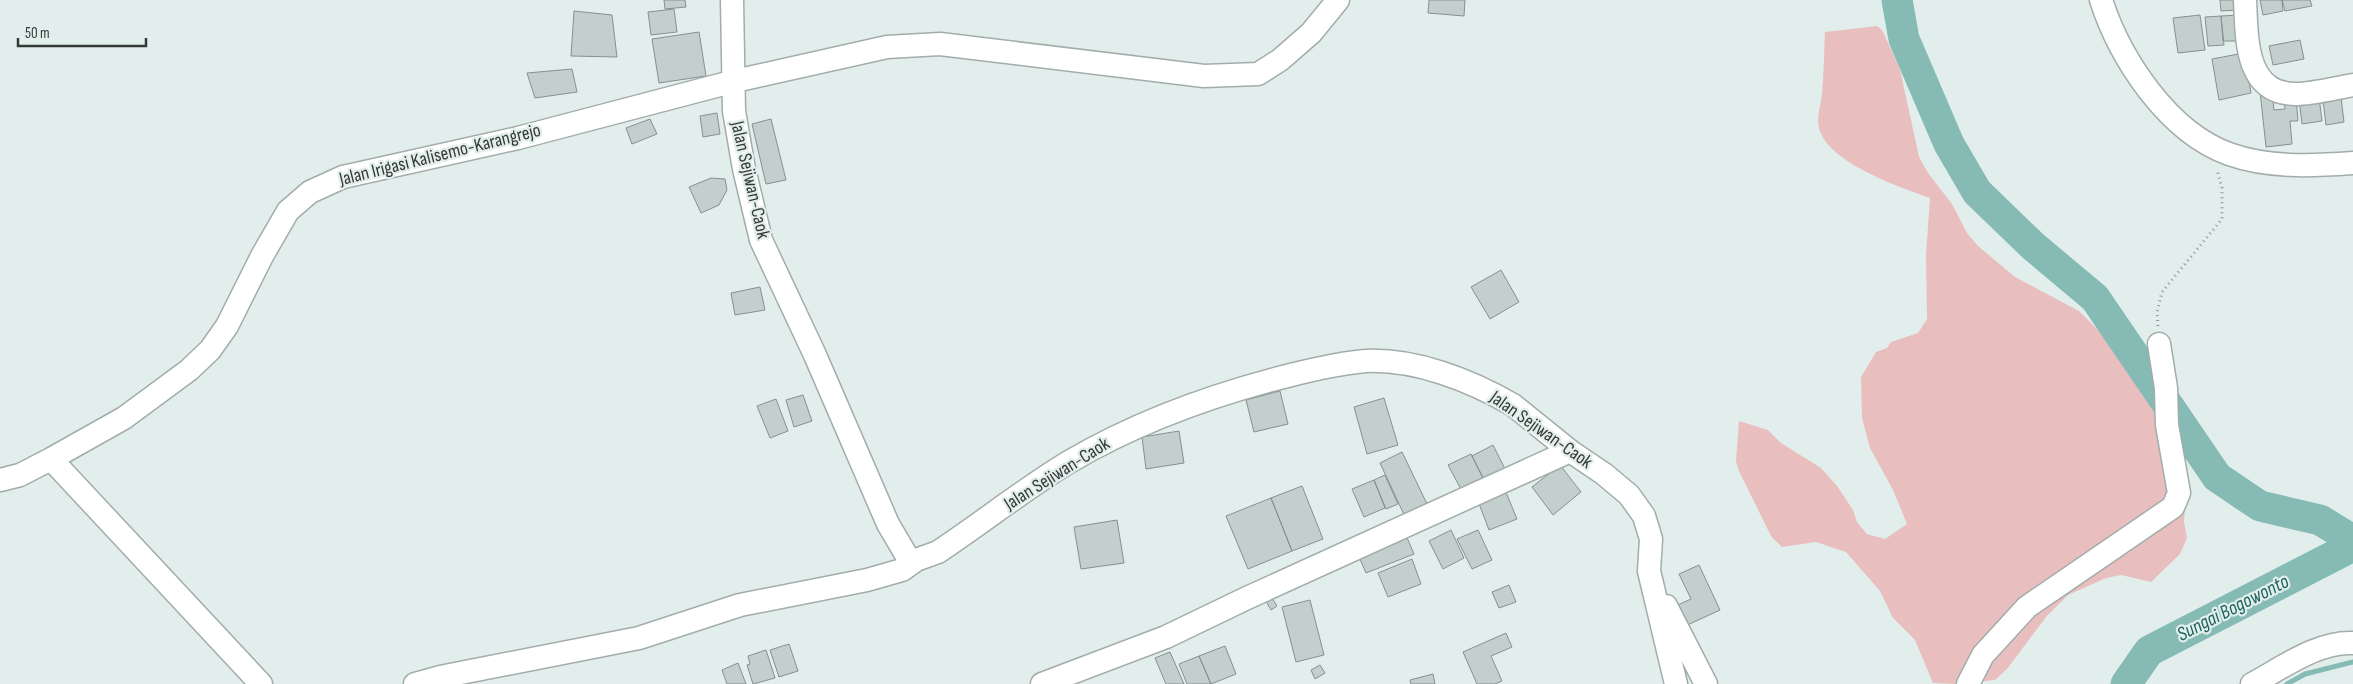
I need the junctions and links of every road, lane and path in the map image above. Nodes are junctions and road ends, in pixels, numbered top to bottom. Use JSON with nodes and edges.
{"nodes":[{"id":1,"x":732,"y":0,"type":"edge"},
{"id":2,"x":1338,"y":0,"type":"edge"},
{"id":3,"x":2101,"y":0,"type":"edge"},
{"id":4,"x":2245,"y":0,"type":"edge"},
{"id":5,"x":734,"y":72,"type":"junction"},
{"id":6,"x":2353,"y":85,"type":"edge"},
{"id":7,"x":2212,"y":147,"type":"junction"},
{"id":8,"x":2353,"y":163,"type":"edge"},
{"id":9,"x":2159,"y":344,"type":"joint"},
{"id":10,"x":1570,"y":451,"type":"junction"},
{"id":11,"x":51,"y":459,"type":"junction"},
{"id":12,"x":0,"y":480,"type":"edge"},
{"id":13,"x":916,"y":560,"type":"junction"},
{"id":14,"x":1649,"y":571,"type":"junction"},
{"id":15,"x":2353,"y":643,"type":"edge"},
{"id":16,"x":261,"y":684,"type":"edge"},
{"id":17,"x":415,"y":684,"type":"edge"},
{"id":18,"x":1042,"y":684,"type":"edge"},
{"id":19,"x":1676,"y":684,"type":"edge"},
{"id":20,"x":1706,"y":684,"type":"edge"},
{"id":21,"x":1968,"y":684,"type":"edge"},
{"id":22,"x":2252,"y":684,"type":"edge"}],
"edges":[{"from":1,"to":5,"type":"street","name":"Jalan Sejiwan-Caok"},
{"from":2,"to":5,"type":"street","name":"Jalan Irigasi Kalisemo-Karangrejo"},
{"from":3,"to":7,"type":"street"},
{"from":4,"to":6,"type":"street"},
{"from":5,"to":11,"type":"street","name":"Jalan Irigasi Kalisemo-Karangrejo"},
{"from":5,"to":13,"type":"street","name":"Jalan Sejiwan-Caok"},
{"from":7,"to":8,"type":"street"},
{"from":7,"to":9,"type":"path"},
{"from":9,"to":21,"type":"street"},
{"from":10,"to":13,"type":"street","name":"Jalan Sejiwan-Caok"},
{"from":10,"to":14,"type":"street","name":"Jalan Sejiwan-Caok"},
{"from":10,"to":18,"type":"street"},
{"from":11,"to":12,"type":"street","name":"Jalan Irigasi Kalisemo-Karangrejo"},
{"from":11,"to":16,"type":"street"},
{"from":13,"to":17,"type":"street"},
{"from":14,"to":19,"type":"street"},
{"from":14,"to":20,"type":"street"},
{"from":15,"to":22,"type":"street"}]}
